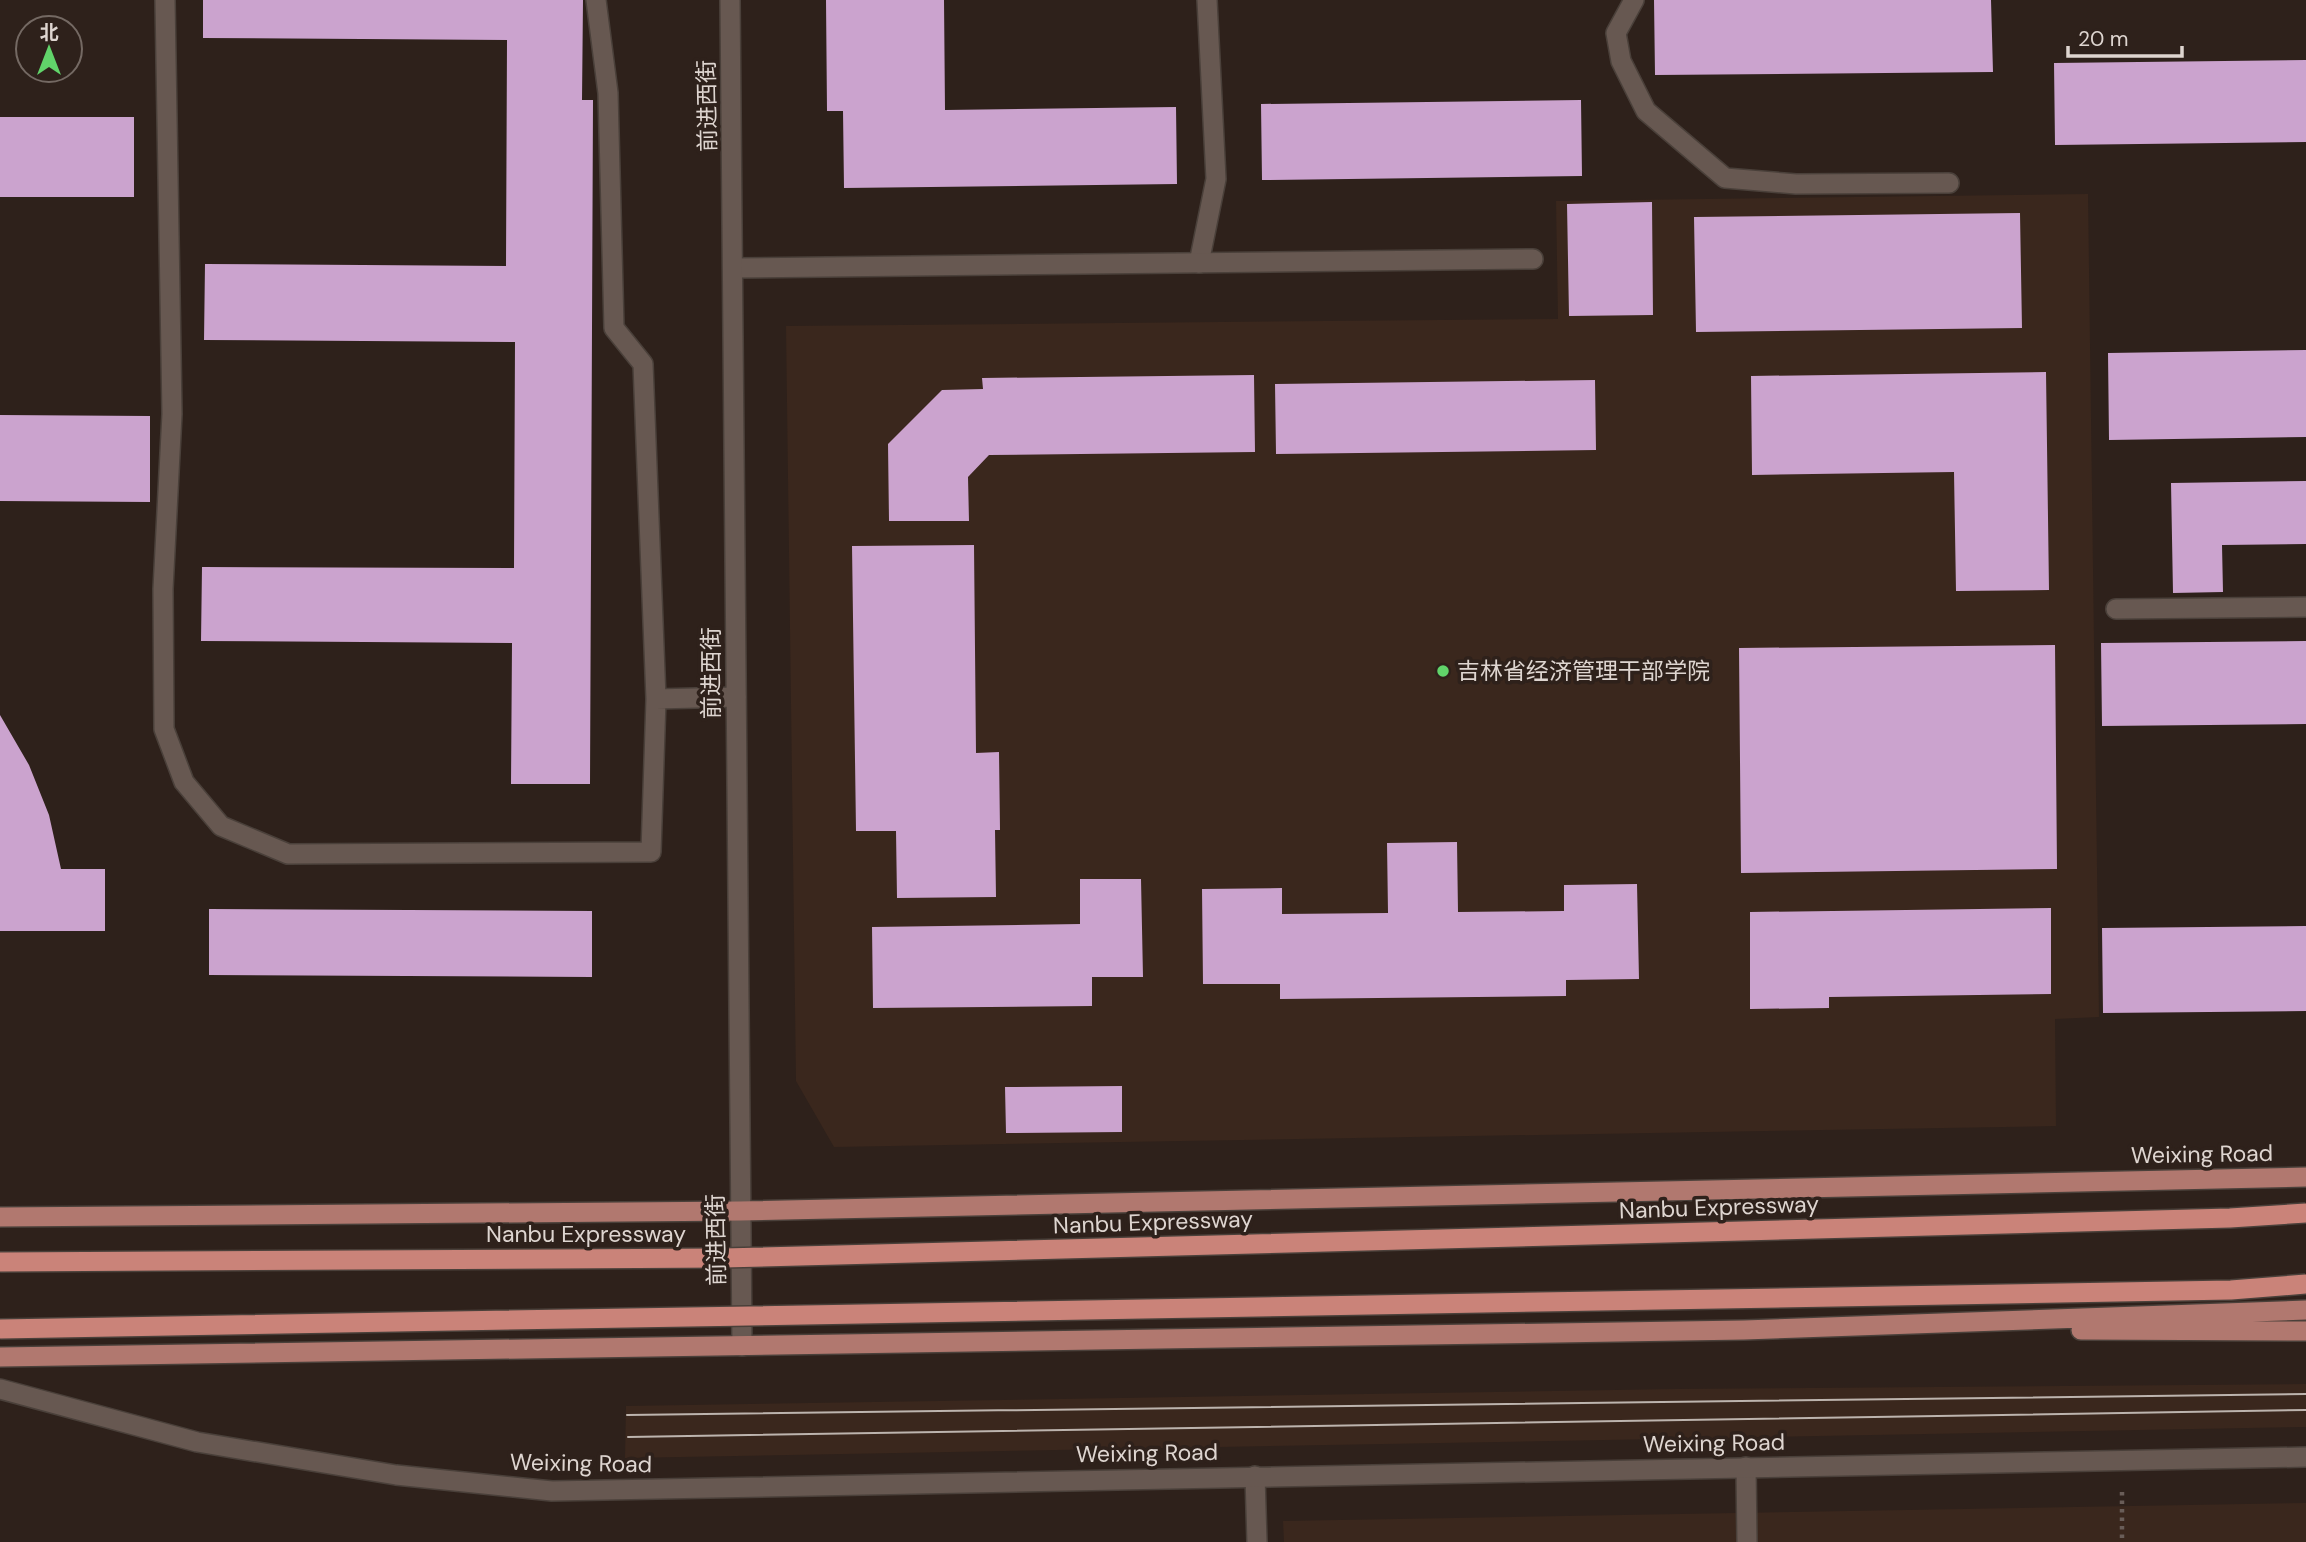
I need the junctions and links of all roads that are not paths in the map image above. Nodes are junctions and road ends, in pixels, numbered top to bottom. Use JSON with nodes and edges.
{"nodes":[{"id":1,"x":165,"y":0,"type":"edge"},
{"id":2,"x":596,"y":0,"type":"edge"},
{"id":3,"x":730,"y":0,"type":"edge"},
{"id":4,"x":1207,"y":0,"type":"edge"},
{"id":5,"x":1634,"y":0,"type":"edge"},
{"id":6,"x":1949,"y":183,"type":"dead end"},
{"id":7,"x":1533,"y":259,"type":"dead end"},
{"id":8,"x":1199,"y":263,"type":"junction"},
{"id":9,"x":734,"y":268,"type":"junction"},
{"id":10,"x":2306,"y":607,"type":"edge"},
{"id":11,"x":2116,"y":609,"type":"dead end"},
{"id":12,"x":736,"y":697,"type":"junction"},
{"id":13,"x":656,"y":699,"type":"junction"},
{"id":14,"x":2306,"y":1177,"type":"edge"},
{"id":15,"x":740,"y":1211,"type":"junction"},
{"id":16,"x":2306,"y":1213,"type":"edge"},
{"id":17,"x":0,"y":1217,"type":"edge"},
{"id":18,"x":0,"y":1262,"type":"edge"},
{"id":19,"x":2306,"y":1284,"type":"edge"},
{"id":20,"x":2306,"y":1310,"type":"edge"},
{"id":21,"x":0,"y":1329,"type":"edge"},
{"id":22,"x":1744,"y":1330,"type":"junction"},
{"id":23,"x":2306,"y":1331,"type":"edge"},
{"id":24,"x":742,"y":1346,"type":"junction"},
{"id":25,"x":0,"y":1357,"type":"edge"},
{"id":26,"x":0,"y":1389,"type":"edge"},
{"id":27,"x":2306,"y":1457,"type":"edge"},
{"id":28,"x":1746,"y":1467,"type":"junction"},
{"id":29,"x":1255,"y":1476,"type":"junction"},
{"id":30,"x":1257,"y":1542,"type":"edge"},
{"id":31,"x":1747,"y":1542,"type":"edge"}],
"edges":[{"from":1,"to":13,"type":"main road"},
{"from":2,"to":13,"type":"main road"},
{"from":3,"to":9,"type":"main road","name":"前进西街"},
{"from":4,"to":8,"type":"main road"},
{"from":5,"to":6,"type":"main road"},
{"from":7,"to":8,"type":"main road"},
{"from":8,"to":9,"type":"main road"},
{"from":9,"to":12,"type":"main road","name":"前进西街"},
{"from":10,"to":11,"type":"main road"},
{"from":12,"to":13,"type":"main road"},
{"from":12,"to":15,"type":"main road","name":"前进西街"},
{"from":14,"to":15,"type":"main road","name":"Weixing Road"},
{"from":15,"to":17,"type":"main road","name":"Weixing Road"},
{"from":15,"to":24,"type":"main road","name":"前进西街"},
{"from":16,"to":18,"type":"highway","name":"Nanbu Expressway","bridge":true},
{"from":19,"to":21,"type":"highway","bridge":true},
{"from":20,"to":22,"type":"main road"},
{"from":22,"to":23,"type":"main road"},
{"from":22,"to":24,"type":"main road"},
{"from":24,"to":25,"type":"main road"},
{"from":26,"to":29,"type":"main road","name":"Weixing Road"},
{"from":27,"to":28,"type":"main road","name":"Weixing Road"},
{"from":28,"to":29,"type":"main road","name":"Weixing Road"},
{"from":28,"to":31,"type":"main road"},
{"from":29,"to":30,"type":"main road"}]}
